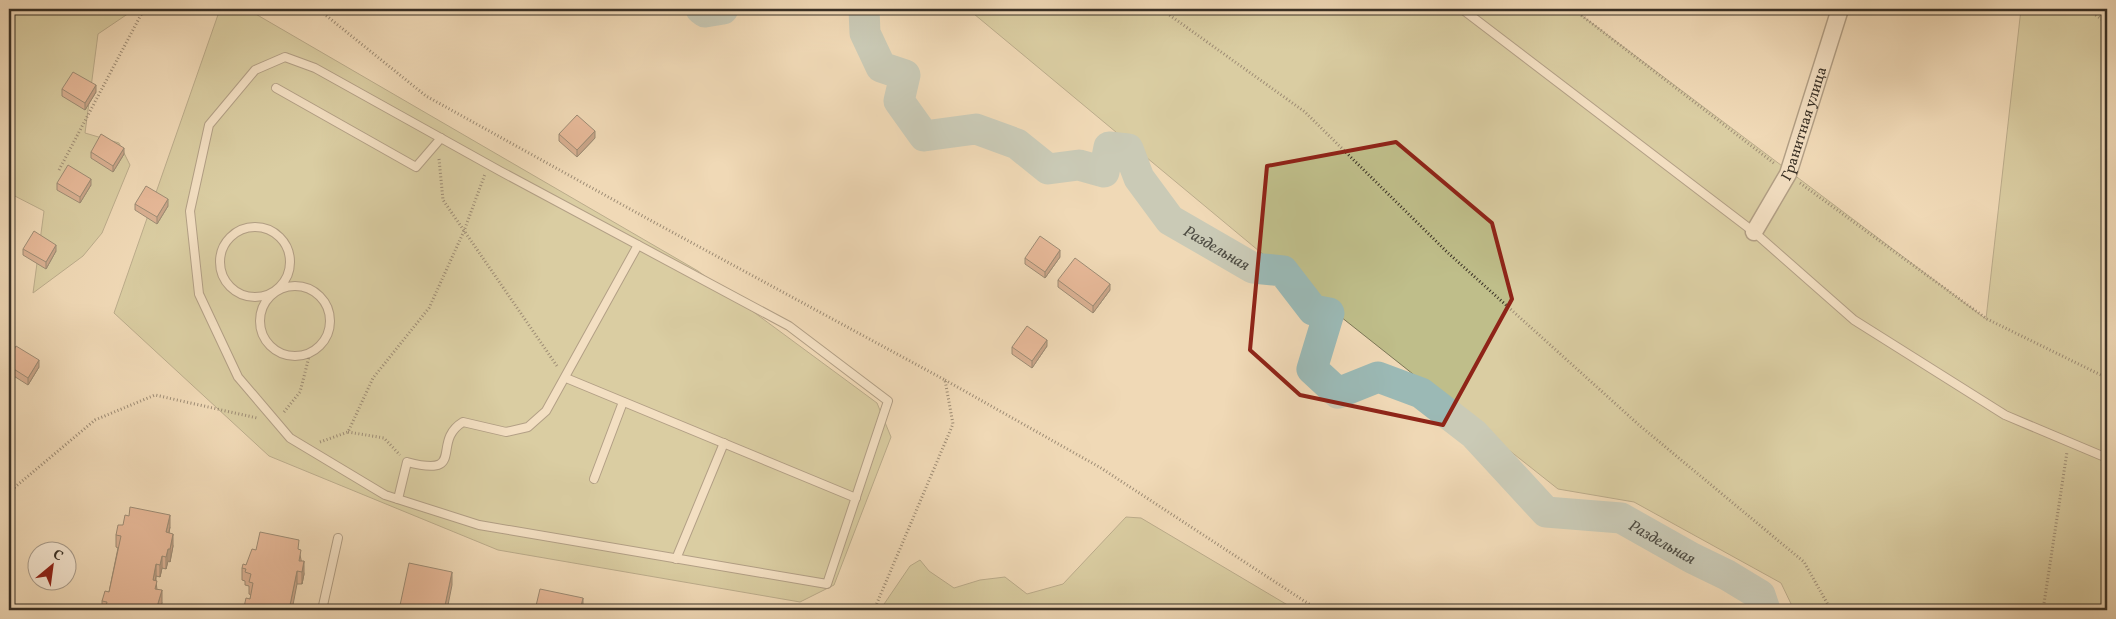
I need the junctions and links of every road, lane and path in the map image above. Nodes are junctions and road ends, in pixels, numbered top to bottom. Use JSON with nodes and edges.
{"nodes":[{"id":1,"x":144,"y":9,"type":"edge"},
{"id":2,"x":1161,"y":9,"type":"edge"},
{"id":3,"x":1462,"y":9,"type":"edge"},
{"id":4,"x":1573,"y":9,"type":"edge"},
{"id":5,"x":1840,"y":9,"type":"edge"},
{"id":6,"x":2087,"y":9,"type":"edge"},
{"id":7,"x":2107,"y":23,"type":"edge"},
{"id":8,"x":276,"y":88,"type":"dead end"},
{"id":9,"x":441,"y":138,"type":"junction"},
{"id":10,"x":488,"y":164,"type":"junction"},
{"id":11,"x":59,"y":170,"type":"dead end"},
{"id":12,"x":1788,"y":174,"type":"junction"},
{"id":13,"x":464,"y":231,"type":"junction"},
{"id":14,"x":1754,"y":232,"type":"junction"},
{"id":15,"x":638,"y":245,"type":"junction"},
{"id":16,"x":274,"y":293,"type":"junction"},
{"id":17,"x":310,"y":353,"type":"junction"},
{"id":18,"x":566,"y":378,"type":"junction"},
{"id":19,"x":2107,"y":378,"type":"edge"},
{"id":20,"x":945,"y":380,"type":"dead end"},
{"id":21,"x":623,"y":402,"type":"junction"},
{"id":22,"x":276,"y":422,"type":"junction"},
{"id":23,"x":348,"y":432,"type":"junction"},
{"id":24,"x":2068,"y":442,"type":"junction"},
{"id":25,"x":724,"y":444,"type":"junction"},
{"id":26,"x":306,"y":448,"type":"junction"},
{"id":27,"x":2107,"y":458,"type":"edge"},
{"id":28,"x":407,"y":462,"type":"junction"},
{"id":29,"x":594,"y":479,"type":"dead end"},
{"id":30,"x":9,"y":492,"type":"edge"},
{"id":31,"x":856,"y":498,"type":"junction"},
{"id":32,"x":398,"y":499,"type":"junction"},
{"id":33,"x":338,"y":538,"type":"dead end"},
{"id":34,"x":676,"y":559,"type":"junction"},
{"id":35,"x":322,"y":610,"type":"edge"},
{"id":36,"x":1318,"y":610,"type":"edge"},
{"id":37,"x":1830,"y":610,"type":"edge"},
{"id":38,"x":2043,"y":610,"type":"edge"}],
"edges":[{"from":1,"to":11,"type":"path"},
{"from":2,"to":37,"type":"path"},
{"from":3,"to":14,"type":"lane"},
{"from":4,"to":12,"type":"path"},
{"from":5,"to":12,"type":"street","name":"Гранитная улица"},
{"from":6,"to":7,"type":"path"},
{"from":8,"to":9,"type":"lane"},
{"from":9,"to":10,"type":"lane"},
{"from":9,"to":13,"type":"path"},
{"from":9,"to":22,"type":"lane"},
{"from":10,"to":13,"type":"path"},
{"from":10,"to":15,"type":"lane"},
{"from":12,"to":14,"type":"street","name":"Гранитная улица"},
{"from":12,"to":19,"type":"path"},
{"from":13,"to":18,"type":"path"},
{"from":13,"to":23,"type":"path"},
{"from":14,"to":24,"type":"lane"},
{"from":15,"to":18,"type":"lane"},
{"from":15,"to":31,"type":"lane"},
{"from":16,"to":16,"type":"lane"},
{"from":16,"to":17,"type":"lane"},
{"from":16,"to":17,"type":"lane"},
{"from":17,"to":22,"type":"path"},
{"from":18,"to":21,"type":"lane"},
{"from":18,"to":28,"type":"lane"},
{"from":20,"to":36,"type":"path"},
{"from":21,"to":25,"type":"lane"},
{"from":21,"to":29,"type":"lane"},
{"from":22,"to":26,"type":"lane"},
{"from":22,"to":30,"type":"path"},
{"from":23,"to":26,"type":"path"},
{"from":23,"to":28,"type":"path"},
{"from":24,"to":27,"type":"lane"},
{"from":24,"to":38,"type":"path"},
{"from":25,"to":31,"type":"lane"},
{"from":25,"to":34,"type":"lane"},
{"from":26,"to":32,"type":"lane"},
{"from":28,"to":32,"type":"lane"},
{"from":31,"to":34,"type":"lane"},
{"from":32,"to":34,"type":"lane"},
{"from":33,"to":35,"type":"lane"}]}
